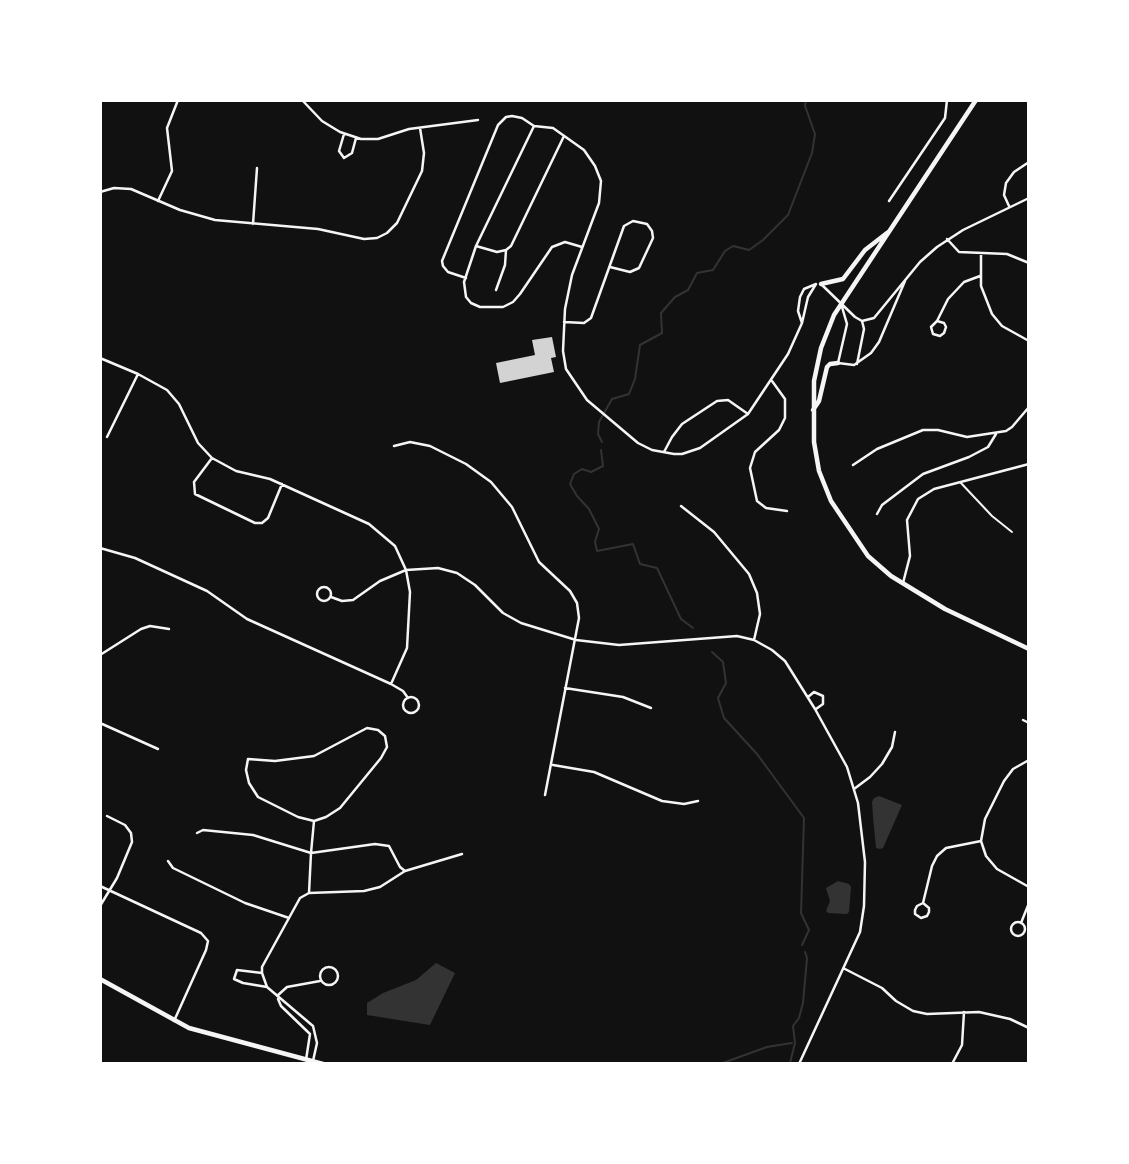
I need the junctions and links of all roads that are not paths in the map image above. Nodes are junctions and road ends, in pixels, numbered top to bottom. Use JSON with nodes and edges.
{"nodes":[{"id":1,"x":178,"y":100,"type":"edge"},
{"id":2,"x":302,"y":100,"type":"edge"},
{"id":3,"x":947,"y":100,"type":"edge"},
{"id":4,"x":976,"y":100,"type":"edge"},
{"id":5,"x":478,"y":120,"type":"dead end"},
{"id":6,"x":534,"y":126,"type":"junction"},
{"id":7,"x":419,"y":128,"type":"junction"},
{"id":8,"x":344,"y":134,"type":"junction"},
{"id":9,"x":565,"y":136,"type":"junction"},
{"id":10,"x":356,"y":138,"type":"junction"},
{"id":11,"x":1029,"y":162,"type":"edge"},
{"id":12,"x":257,"y":168,"type":"dead end"},
{"id":13,"x":100,"y":192,"type":"edge"},
{"id":14,"x":1029,"y":198,"type":"edge"},
{"id":15,"x":158,"y":201,"type":"junction"},
{"id":16,"x":889,"y":201,"type":"dead end"},
{"id":17,"x":1009,"y":207,"type":"junction"},
{"id":18,"x":253,"y":223,"type":"junction"},
{"id":19,"x":888,"y":232,"type":"junction"},
{"id":20,"x":947,"y":239,"type":"junction"},
{"id":21,"x":476,"y":246,"type":"junction"},
{"id":22,"x":582,"y":247,"type":"junction"},
{"id":23,"x":506,"y":250,"type":"junction"},
{"id":24,"x":981,"y":253,"type":"junction"},
{"id":25,"x":1029,"y":263,"type":"edge"},
{"id":26,"x":610,"y":267,"type":"junction"},
{"id":27,"x":980,"y":276,"type":"junction"},
{"id":28,"x":466,"y":278,"type":"junction"},
{"id":29,"x":906,"y":278,"type":"junction"},
{"id":30,"x":818,"y":284,"type":"junction"},
{"id":31,"x":496,"y":290,"type":"dead end"},
{"id":32,"x":841,"y":302,"type":"junction"},
{"id":33,"x":855,"y":317,"type":"junction"},
{"id":34,"x":862,"y":321,"type":"junction"},
{"id":35,"x":937,"y":321,"type":"junction"},
{"id":36,"x":564,"y":322,"type":"junction"},
{"id":37,"x":802,"y":323,"type":"junction"},
{"id":38,"x":847,"y":324,"type":"junction"},
{"id":39,"x":1029,"y":341,"type":"edge"},
{"id":40,"x":100,"y":358,"type":"edge"},
{"id":41,"x":838,"y":363,"type":"junction"},
{"id":42,"x":857,"y":364,"type":"junction"},
{"id":43,"x":138,"y":374,"type":"junction"},
{"id":44,"x":772,"y":381,"type":"junction"},
{"id":45,"x":1029,"y":407,"type":"edge"},
{"id":46,"x":813,"y":411,"type":"junction"},
{"id":47,"x":748,"y":414,"type":"junction"},
{"id":48,"x":996,"y":434,"type":"junction"},
{"id":49,"x":107,"y":437,"type":"dead end"},
{"id":50,"x":394,"y":446,"type":"dead end"},
{"id":51,"x":664,"y":452,"type":"junction"},
{"id":52,"x":212,"y":458,"type":"junction"},
{"id":53,"x":1029,"y":464,"type":"edge"},
{"id":54,"x":853,"y":466,"type":"dead end"},
{"id":55,"x":960,"y":482,"type":"junction"},
{"id":56,"x":282,"y":484,"type":"junction"},
{"id":57,"x":681,"y":506,"type":"dead end"},
{"id":58,"x":787,"y":511,"type":"dead end"},
{"id":59,"x":877,"y":514,"type":"dead end"},
{"id":60,"x":1012,"y":533,"type":"dead end"},
{"id":61,"x":100,"y":548,"type":"edge"},
{"id":62,"x":406,"y":570,"type":"junction"},
{"id":63,"x":903,"y":583,"type":"junction"},
{"id":64,"x":331,"y":597,"type":"junction"},
{"id":65,"x":169,"y":629,"type":"dead end"},
{"id":66,"x":576,"y":640,"type":"junction"},
{"id":67,"x":754,"y":640,"type":"junction"},
{"id":68,"x":1029,"y":649,"type":"edge"},
{"id":69,"x":100,"y":655,"type":"edge"},
{"id":70,"x":391,"y":684,"type":"junction"},
{"id":71,"x":565,"y":688,"type":"junction"},
{"id":72,"x":808,"y":696,"type":"junction"},
{"id":73,"x":408,"y":698,"type":"junction"},
{"id":74,"x":651,"y":708,"type":"dead end"},
{"id":75,"x":815,"y":709,"type":"junction"},
{"id":76,"x":1023,"y":720,"type":"dead end"},
{"id":77,"x":100,"y":723,"type":"edge"},
{"id":78,"x":1029,"y":723,"type":"edge"},
{"id":79,"x":895,"y":732,"type":"dead end"},
{"id":80,"x":158,"y":750,"type":"dead end"},
{"id":81,"x":1029,"y":760,"type":"edge"},
{"id":82,"x":553,"y":765,"type":"junction"},
{"id":83,"x":854,"y":789,"type":"junction"},
{"id":84,"x":545,"y":795,"type":"dead end"},
{"id":85,"x":698,"y":802,"type":"dead end"},
{"id":86,"x":107,"y":816,"type":"dead end"},
{"id":87,"x":314,"y":821,"type":"junction"},
{"id":88,"x":197,"y":833,"type":"dead end"},
{"id":89,"x":981,"y":841,"type":"junction"},
{"id":90,"x":311,"y":853,"type":"junction"},
{"id":91,"x":462,"y":854,"type":"dead end"},
{"id":92,"x":168,"y":861,"type":"dead end"},
{"id":93,"x":405,"y":871,"type":"junction"},
{"id":94,"x":100,"y":886,"type":"edge"},
{"id":95,"x":1029,"y":887,"type":"edge"},
{"id":96,"x":110,"y":891,"type":"junction"},
{"id":97,"x":309,"y":893,"type":"junction"},
{"id":98,"x":1029,"y":903,"type":"edge"},
{"id":99,"x":923,"y":904,"type":"junction"},
{"id":100,"x":100,"y":906,"type":"edge"},
{"id":101,"x":289,"y":918,"type":"junction"},
{"id":102,"x":1020,"y":923,"type":"junction"},
{"id":103,"x":844,"y":968,"type":"junction"},
{"id":104,"x":262,"y":973,"type":"junction"},
{"id":105,"x":100,"y":979,"type":"edge"},
{"id":106,"x":320,"y":981,"type":"junction"},
{"id":107,"x":267,"y":987,"type":"junction"},
{"id":108,"x":276,"y":996,"type":"junction"},
{"id":109,"x":964,"y":1012,"type":"junction"},
{"id":110,"x":174,"y":1021,"type":"junction"},
{"id":111,"x":1029,"y":1028,"type":"edge"},
{"id":112,"x":306,"y":1060,"type":"junction"},
{"id":113,"x":313,"y":1062,"type":"junction"},
{"id":114,"x":323,"y":1064,"type":"edge"},
{"id":115,"x":799,"y":1064,"type":"edge"},
{"id":116,"x":952,"y":1064,"type":"edge"}],
"edges":[{"from":1,"to":15,"type":"street"},
{"from":2,"to":8,"type":"street"},
{"from":3,"to":16,"type":"street"},
{"from":4,"to":19,"type":"main road"},
{"from":5,"to":7,"type":"street"},
{"from":6,"to":9,"type":"street"},
{"from":6,"to":21,"type":"street"},
{"from":6,"to":28,"type":"street"},
{"from":7,"to":10,"type":"street"},
{"from":7,"to":18,"type":"street"},
{"from":8,"to":10,"type":"street"},
{"from":8,"to":10,"type":"street"},
{"from":9,"to":22,"type":"street"},
{"from":9,"to":23,"type":"street"},
{"from":11,"to":17,"type":"street"},
{"from":12,"to":18,"type":"street"},
{"from":13,"to":15,"type":"street"},
{"from":14,"to":17,"type":"street"},
{"from":15,"to":18,"type":"street"},
{"from":17,"to":20,"type":"street"},
{"from":19,"to":30,"type":"main road"},
{"from":19,"to":32,"type":"main road"},
{"from":20,"to":24,"type":"street"},
{"from":20,"to":29,"type":"street"},
{"from":21,"to":23,"type":"street"},
{"from":21,"to":28,"type":"street"},
{"from":22,"to":28,"type":"street"},
{"from":22,"to":36,"type":"street"},
{"from":23,"to":31,"type":"street"},
{"from":24,"to":25,"type":"street"},
{"from":24,"to":27,"type":"street"},
{"from":26,"to":26,"type":"street"},
{"from":26,"to":36,"type":"street"},
{"from":27,"to":35,"type":"street"},
{"from":27,"to":39,"type":"street"},
{"from":29,"to":34,"type":"street"},
{"from":29,"to":42,"type":"street"},
{"from":30,"to":32,"type":"street"},
{"from":30,"to":37,"type":"street"},
{"from":30,"to":37,"type":"street"},
{"from":32,"to":33,"type":"street"},
{"from":32,"to":38,"type":"street"},
{"from":32,"to":46,"type":"main road"},
{"from":33,"to":34,"type":"street"},
{"from":33,"to":38,"type":"street"},
{"from":34,"to":42,"type":"street"},
{"from":35,"to":35,"type":"street"},
{"from":36,"to":51,"type":"street"},
{"from":37,"to":44,"type":"street"},
{"from":38,"to":41,"type":"street"},
{"from":40,"to":43,"type":"street"},
{"from":41,"to":42,"type":"street"},
{"from":41,"to":46,"type":"main road"},
{"from":43,"to":49,"type":"street"},
{"from":43,"to":52,"type":"street"},
{"from":44,"to":47,"type":"street"},
{"from":44,"to":58,"type":"street"},
{"from":45,"to":48,"type":"street"},
{"from":46,"to":63,"type":"main road"},
{"from":47,"to":51,"type":"street"},
{"from":47,"to":51,"type":"street"},
{"from":48,"to":54,"type":"street"},
{"from":48,"to":59,"type":"street"},
{"from":50,"to":66,"type":"street"},
{"from":52,"to":56,"type":"street"},
{"from":52,"to":56,"type":"street"},
{"from":53,"to":55,"type":"street"},
{"from":55,"to":60,"type":"lane"},
{"from":55,"to":63,"type":"street"},
{"from":56,"to":62,"type":"street"},
{"from":57,"to":67,"type":"street"},
{"from":61,"to":70,"type":"street"},
{"from":62,"to":64,"type":"street"},
{"from":62,"to":66,"type":"street"},
{"from":62,"to":70,"type":"street"},
{"from":63,"to":68,"type":"main road"},
{"from":64,"to":64,"type":"street"},
{"from":65,"to":69,"type":"street"},
{"from":66,"to":67,"type":"street"},
{"from":66,"to":71,"type":"street"},
{"from":67,"to":72,"type":"street"},
{"from":70,"to":73,"type":"street"},
{"from":71,"to":74,"type":"street"},
{"from":71,"to":82,"type":"street"},
{"from":72,"to":75,"type":"street"},
{"from":72,"to":75,"type":"street"},
{"from":73,"to":73,"type":"street"},
{"from":75,"to":83,"type":"street"},
{"from":76,"to":78,"type":"street"},
{"from":77,"to":80,"type":"street"},
{"from":79,"to":83,"type":"street"},
{"from":81,"to":89,"type":"street"},
{"from":82,"to":84,"type":"street"},
{"from":82,"to":85,"type":"street"},
{"from":83,"to":103,"type":"street"},
{"from":86,"to":96,"type":"street"},
{"from":87,"to":87,"type":"street"},
{"from":87,"to":90,"type":"street"},
{"from":88,"to":90,"type":"street"},
{"from":89,"to":95,"type":"street"},
{"from":89,"to":99,"type":"street"},
{"from":90,"to":93,"type":"street"},
{"from":90,"to":97,"type":"street"},
{"from":91,"to":93,"type":"street"},
{"from":92,"to":101,"type":"street"},
{"from":93,"to":97,"type":"street"},
{"from":94,"to":96,"type":"street"},
{"from":96,"to":100,"type":"street"},
{"from":96,"to":110,"type":"street"},
{"from":97,"to":101,"type":"street"},
{"from":98,"to":102,"type":"street"},
{"from":99,"to":99,"type":"street"},
{"from":101,"to":104,"type":"street"},
{"from":102,"to":102,"type":"street"},
{"from":103,"to":109,"type":"street"},
{"from":103,"to":115,"type":"street"},
{"from":104,"to":107,"type":"street"},
{"from":104,"to":107,"type":"street"},
{"from":105,"to":110,"type":"main road"},
{"from":106,"to":106,"type":"street"},
{"from":106,"to":108,"type":"street"},
{"from":107,"to":108,"type":"street"},
{"from":108,"to":112,"type":"street"},
{"from":108,"to":113,"type":"street"},
{"from":109,"to":111,"type":"street"},
{"from":109,"to":116,"type":"street"},
{"from":110,"to":112,"type":"main road"},
{"from":112,"to":113,"type":"main road"},
{"from":113,"to":114,"type":"main road"}]}
